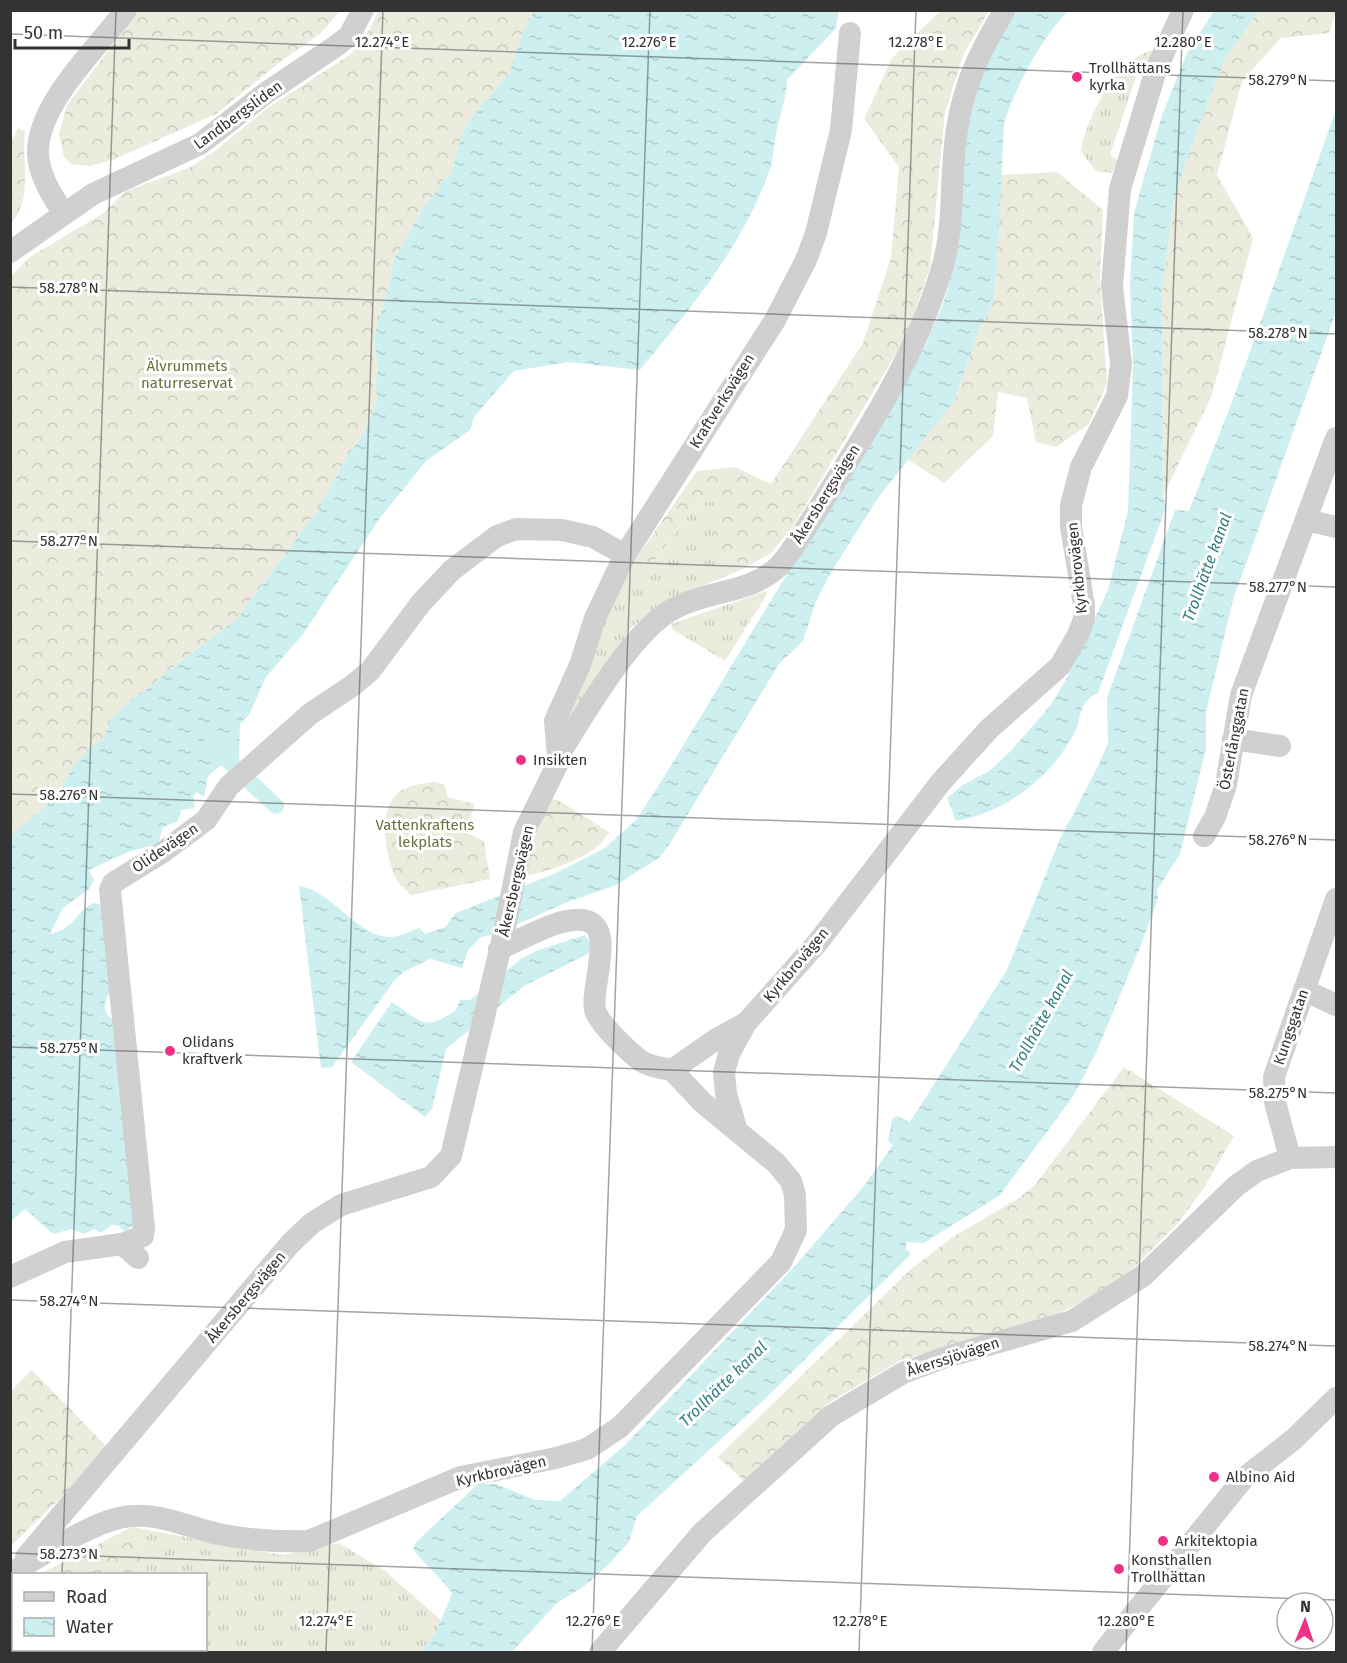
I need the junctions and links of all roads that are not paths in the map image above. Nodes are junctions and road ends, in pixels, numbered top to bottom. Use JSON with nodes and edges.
{"nodes":[{"id":1,"x":126,"y":10,"type":"edge"},
{"id":2,"x":363,"y":10,"type":"edge"},
{"id":3,"x":1005,"y":10,"type":"edge"},
{"id":4,"x":1183,"y":10,"type":"edge"},
{"id":5,"x":850,"y":33,"type":"dead end"},
{"id":6,"x":63,"y":212,"type":"junction"},
{"id":7,"x":10,"y":252,"type":"edge"},
{"id":8,"x":1336,"y":438,"type":"edge"},
{"id":9,"x":1306,"y":520,"type":"junction"},
{"id":10,"x":1336,"y":527,"type":"edge"},
{"id":11,"x":625,"y":555,"type":"junction"},
{"id":12,"x":1233,"y":739,"type":"junction"},
{"id":13,"x":1280,"y":746,"type":"dead end"},
{"id":14,"x":558,"y":756,"type":"junction"},
{"id":15,"x":1204,"y":836,"type":"dead end"},
{"id":16,"x":1336,"y":899,"type":"edge"},
{"id":17,"x":501,"y":943,"type":"junction"},
{"id":18,"x":1304,"y":990,"type":"junction"},
{"id":19,"x":1336,"y":1005,"type":"edge"},
{"id":20,"x":746,"y":1023,"type":"junction"},
{"id":21,"x":672,"y":1071,"type":"junction"},
{"id":22,"x":737,"y":1131,"type":"junction"},
{"id":23,"x":1290,"y":1158,"type":"junction"},
{"id":24,"x":1332,"y":1159,"type":"edge"},
{"id":25,"x":10,"y":1277,"type":"edge"},
{"id":26,"x":1336,"y":1398,"type":"edge"},
{"id":27,"x":12,"y":1573,"type":"edge"},
{"id":28,"x":600,"y":1653,"type":"edge"},
{"id":29,"x":1103,"y":1653,"type":"edge"}],
"edges":[{"from":1,"to":6,"type":"street"},
{"from":2,"to":6,"type":"street","name":"Landbergsliden"},
{"from":3,"to":14,"type":"street","name":"Åkersbergsvägen"},
{"from":4,"to":20,"type":"street","name":"Kyrkbrovägen"},
{"from":5,"to":11,"type":"street","name":"Kraftverksvägen"},
{"from":6,"to":7,"type":"street","name":"Landbergsliden"},
{"from":8,"to":9,"type":"street","name":"Österlånggatan"},
{"from":9,"to":10,"type":"street"},
{"from":9,"to":12,"type":"street","name":"Österlånggatan"},
{"from":11,"to":14,"type":"street","name":"Kraftverksvägen"},
{"from":11,"to":25,"type":"street","name":"Olidevägen"},
{"from":12,"to":13,"type":"street"},
{"from":12,"to":15,"type":"street","name":"Österlånggatan"},
{"from":14,"to":17,"type":"street","name":"Åkersbergsvägen"},
{"from":16,"to":18,"type":"street","name":"Kungsgatan"},
{"from":17,"to":21,"type":"street"},
{"from":17,"to":27,"type":"street","name":"Åkersbergsvägen"},
{"from":18,"to":19,"type":"street"},
{"from":18,"to":23,"type":"street","name":"Kungsgatan"},
{"from":20,"to":21,"type":"street","name":"Kyrkbrovägen"},
{"from":20,"to":22,"type":"street","name":"Kyrkbrovägen"},
{"from":21,"to":22,"type":"street","name":"Kyrkbrovägen"},
{"from":22,"to":27,"type":"street","name":"Kyrkbrovägen"},
{"from":23,"to":24,"type":"street","name":"Åkerssjövägen"},
{"from":23,"to":28,"type":"street","name":"Åkerssjövägen"},
{"from":26,"to":29,"type":"street"}]}
